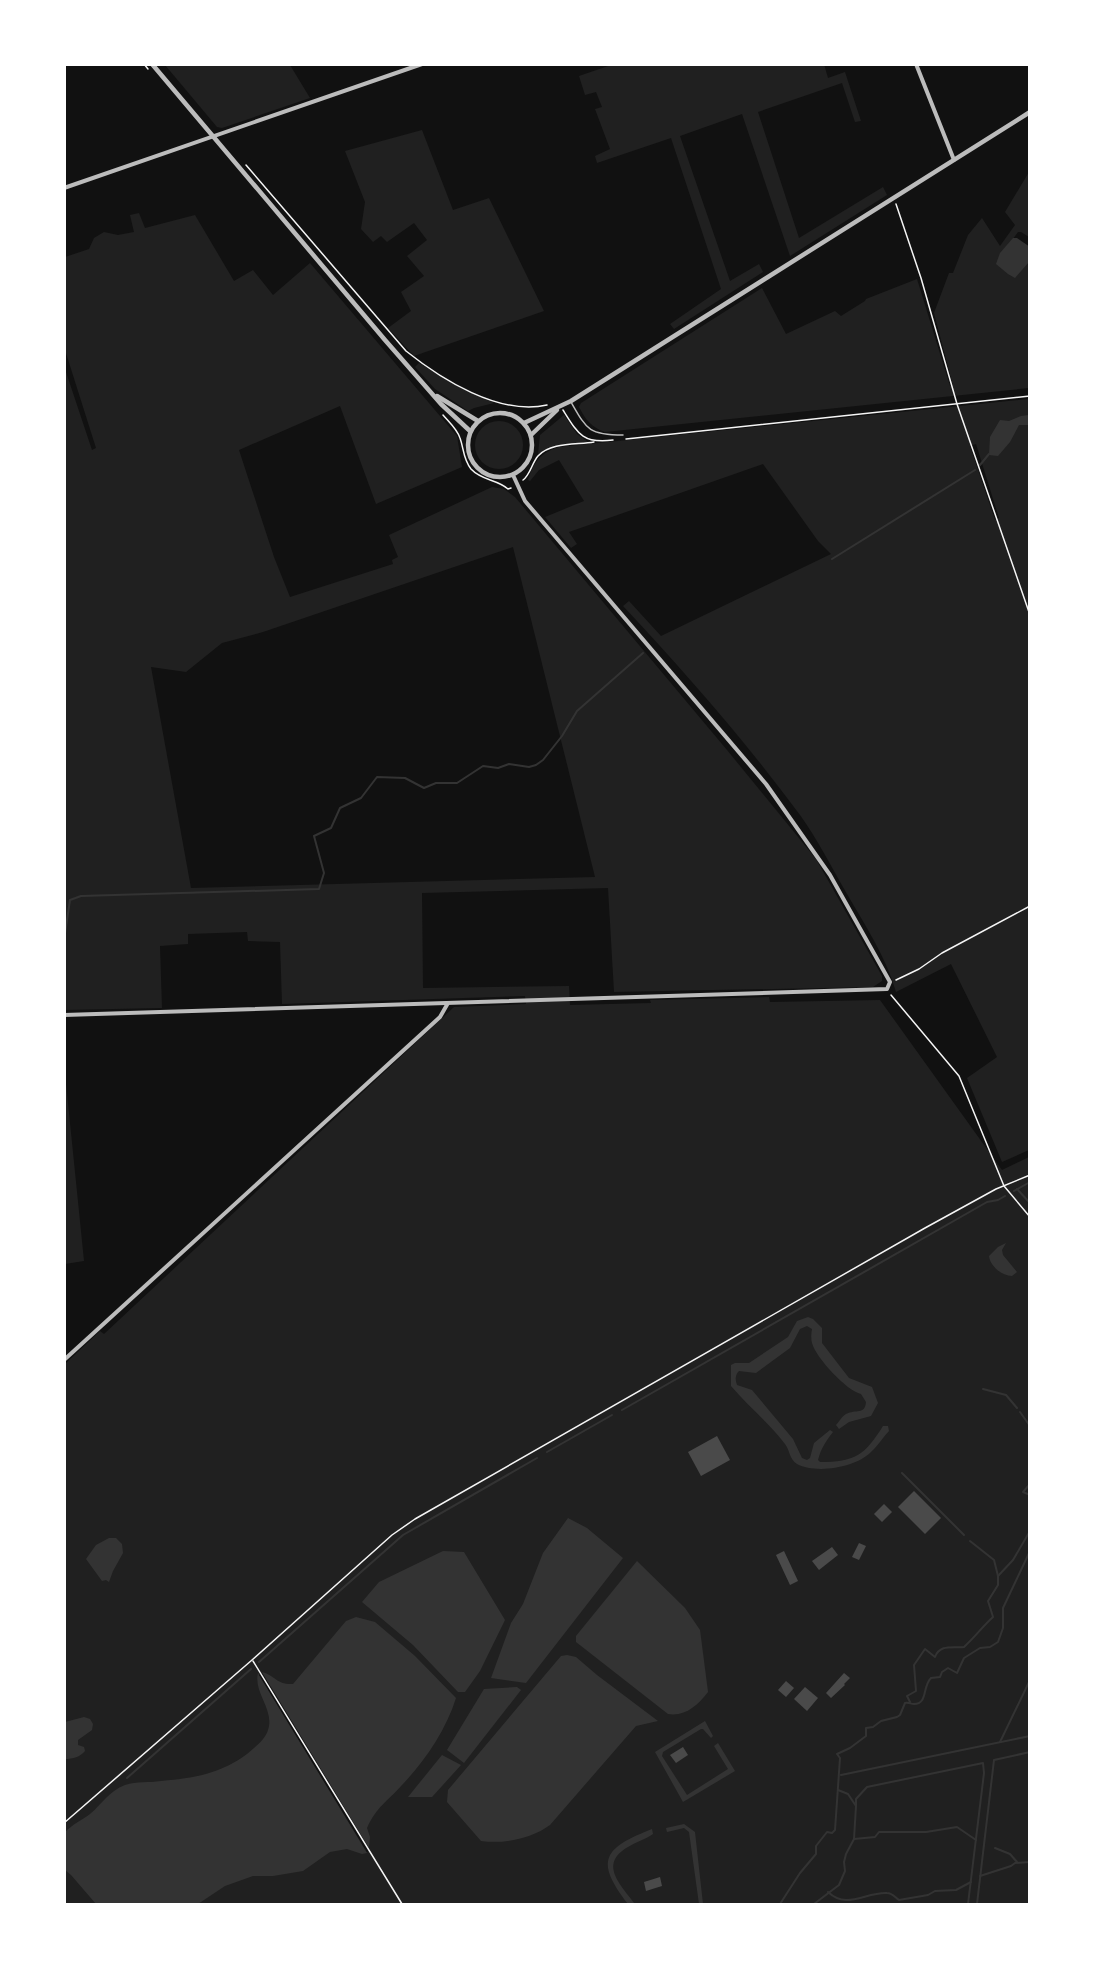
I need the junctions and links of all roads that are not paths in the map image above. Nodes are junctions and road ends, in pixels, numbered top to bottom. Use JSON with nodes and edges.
{"nodes":[{"id":1,"x":152,"y":64,"type":"edge"},
{"id":2,"x":422,"y":64,"type":"edge"},
{"id":3,"x":916,"y":64,"type":"edge"},
{"id":4,"x":1029,"y":112,"type":"edge"},
{"id":5,"x":214,"y":137,"type":"junction"},
{"id":6,"x":954,"y":160,"type":"junction"},
{"id":7,"x":64,"y":188,"type":"edge"},
{"id":8,"x":434,"y":394,"type":"junction"},
{"id":9,"x":571,"y":401,"type":"junction"},
{"id":10,"x":561,"y":407,"type":"junction"},
{"id":11,"x":478,"y":421,"type":"junction"},
{"id":12,"x":524,"y":423,"type":"junction"},
{"id":13,"x":470,"y":430,"type":"junction"},
{"id":14,"x":531,"y":435,"type":"junction"},
{"id":15,"x":622,"y":435,"type":"dead end"},
{"id":16,"x":513,"y":475,"type":"junction"},
{"id":17,"x":449,"y":1003,"type":"junction"},
{"id":18,"x":64,"y":1015,"type":"edge"},
{"id":19,"x":64,"y":1360,"type":"edge"}],
"edges":[{"from":1,"to":5,"type":"street"},
{"from":2,"to":5,"type":"street"},
{"from":3,"to":6,"type":"street"},
{"from":4,"to":6,"type":"street"},
{"from":5,"to":7,"type":"street"},
{"from":5,"to":8,"type":"street"},
{"from":6,"to":9,"type":"street"},
{"from":8,"to":11,"type":"street"},
{"from":8,"to":13,"type":"street"},
{"from":9,"to":10,"type":"street"},
{"from":9,"to":15,"type":"lane"},
{"from":10,"to":12,"type":"street"},
{"from":10,"to":14,"type":"street"},
{"from":11,"to":12,"type":"street"},
{"from":11,"to":13,"type":"street"},
{"from":12,"to":14,"type":"street"},
{"from":13,"to":16,"type":"street"},
{"from":14,"to":16,"type":"street"},
{"from":16,"to":17,"type":"street"},
{"from":17,"to":18,"type":"street"},
{"from":17,"to":19,"type":"street"}]}
